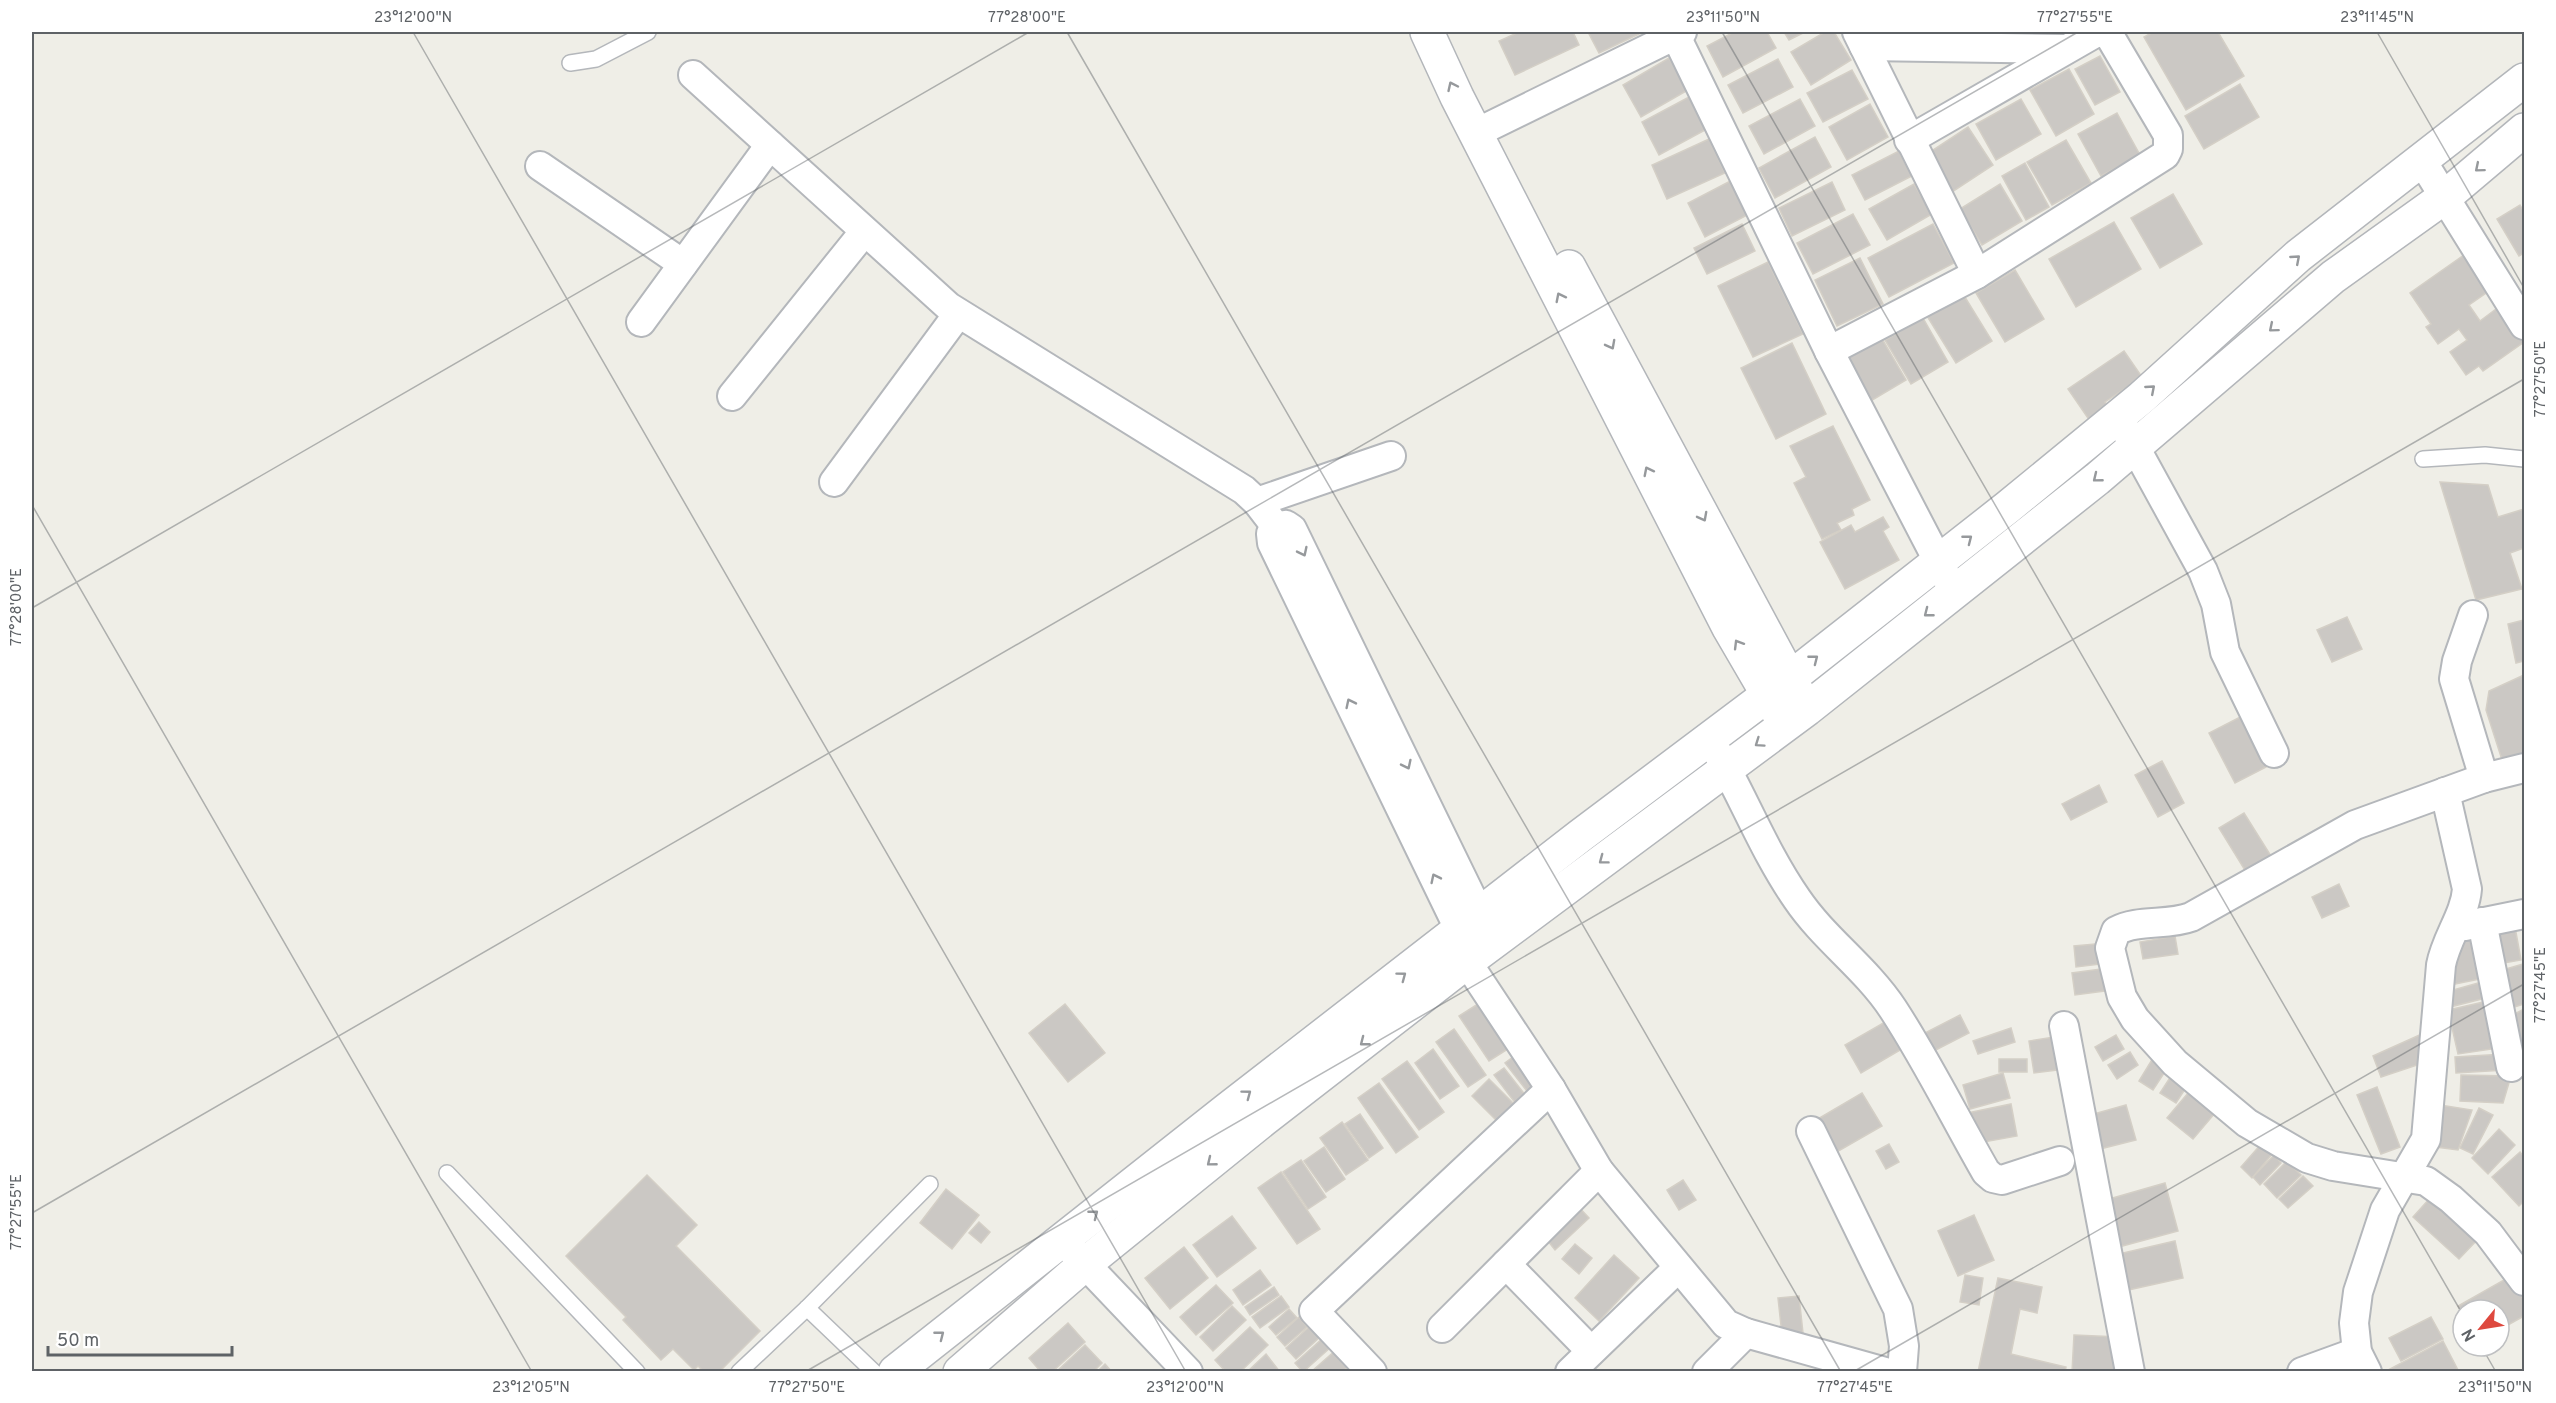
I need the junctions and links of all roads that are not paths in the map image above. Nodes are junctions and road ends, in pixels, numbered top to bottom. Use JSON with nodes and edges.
{"nodes":[{"id":1,"x":648,"y":32,"type":"edge"},
{"id":2,"x":1427,"y":32,"type":"edge"},
{"id":3,"x":1450,"y":32,"type":"edge"},
{"id":4,"x":1677,"y":32,"type":"edge"},
{"id":5,"x":2098,"y":32,"type":"edge"},
{"id":6,"x":1861,"y":39,"type":"edge"},
{"id":7,"x":2066,"y":49,"type":"junction"},
{"id":8,"x":570,"y":63,"type":"dead end"},
{"id":9,"x":693,"y":75,"type":"dead end"},
{"id":10,"x":2524,"y":80,"type":"edge"},
{"id":11,"x":1485,"y":129,"type":"junction"},
{"id":12,"x":2524,"y":132,"type":"edge"},
{"id":13,"x":1909,"y":140,"type":"junction"},
{"id":14,"x":770,"y":145,"type":"junction"},
{"id":15,"x":2422,"y":161,"type":"junction"},
{"id":16,"x":540,"y":166,"type":"dead end"},
{"id":17,"x":2446,"y":196,"type":"junction"},
{"id":18,"x":864,"y":232,"type":"junction"},
{"id":19,"x":683,"y":264,"type":"junction"},
{"id":20,"x":1977,"y":274,"type":"junction"},
{"id":21,"x":958,"y":314,"type":"junction"},
{"id":22,"x":641,"y":322,"type":"dead end"},
{"id":23,"x":2524,"y":325,"type":"edge"},
{"id":24,"x":1829,"y":351,"type":"junction"},
{"id":25,"x":732,"y":396,"type":"dead end"},
{"id":26,"x":2118,"y":417,"type":"junction"},
{"id":27,"x":2136,"y":445,"type":"junction"},
{"id":28,"x":1391,"y":456,"type":"dead end"},
{"id":29,"x":2423,"y":459,"type":"dead end"},
{"id":30,"x":2524,"y":459,"type":"edge"},
{"id":31,"x":834,"y":482,"type":"dead end"},
{"id":32,"x":1257,"y":502,"type":"junction"},
{"id":33,"x":1938,"y":562,"type":"junction"},
{"id":34,"x":1955,"y":592,"type":"junction"},
{"id":35,"x":2473,"y":615,"type":"dead end"},
{"id":36,"x":1778,"y":687,"type":"junction"},
{"id":37,"x":1796,"y":717,"type":"junction"},
{"id":38,"x":1709,"y":738,"type":"junction"},
{"id":39,"x":2274,"y":753,"type":"dead end"},
{"id":40,"x":1727,"y":766,"type":"junction"},
{"id":41,"x":2524,"y":768,"type":"edge"},
{"id":42,"x":2484,"y":778,"type":"junction"},
{"id":43,"x":2445,"y":792,"type":"junction"},
{"id":44,"x":2524,"y":914,"type":"edge"},
{"id":45,"x":2482,"y":922,"type":"junction"},
{"id":46,"x":2452,"y":928,"type":"junction"},
{"id":47,"x":1465,"y":937,"type":"junction"},
{"id":48,"x":2064,"y":1026,"type":"dead end"},
{"id":49,"x":2511,"y":1068,"type":"dead end"},
{"id":50,"x":1551,"y":1089,"type":"junction"},
{"id":51,"x":1811,"y":1131,"type":"dead end"},
{"id":52,"x":2060,"y":1161,"type":"dead end"},
{"id":53,"x":1599,"y":1171,"type":"junction"},
{"id":54,"x":447,"y":1173,"type":"dead end"},
{"id":55,"x":2403,"y":1177,"type":"junction"},
{"id":56,"x":930,"y":1184,"type":"dead end"},
{"id":57,"x":1062,"y":1240,"type":"junction"},
{"id":58,"x":1084,"y":1264,"type":"junction"},
{"id":59,"x":1506,"y":1264,"type":"junction"},
{"id":60,"x":1678,"y":1268,"type":"junction"},
{"id":61,"x":2524,"y":1281,"type":"edge"},
{"id":62,"x":807,"y":1308,"type":"junction"},
{"id":63,"x":1442,"y":1328,"type":"dead end"},
{"id":64,"x":1746,"y":1333,"type":"junction"},
{"id":65,"x":1591,"y":1351,"type":"junction"},
{"id":66,"x":2362,"y":1362,"type":"edge"},
{"id":67,"x":1844,"y":1366,"type":"edge"},
{"id":68,"x":971,"y":1368,"type":"edge"},
{"id":69,"x":637,"y":1371,"type":"edge"},
{"id":70,"x":739,"y":1371,"type":"edge"},
{"id":71,"x":874,"y":1371,"type":"edge"},
{"id":72,"x":895,"y":1371,"type":"edge"},
{"id":73,"x":1188,"y":1371,"type":"edge"},
{"id":74,"x":1372,"y":1371,"type":"edge"},
{"id":75,"x":1570,"y":1371,"type":"edge"},
{"id":76,"x":1707,"y":1371,"type":"edge"},
{"id":77,"x":1885,"y":1371,"type":"edge"},
{"id":78,"x":1902,"y":1371,"type":"edge"},
{"id":79,"x":2130,"y":1371,"type":"edge"},
{"id":80,"x":2302,"y":1371,"type":"edge"}],
"edges":[{"from":1,"to":8,"type":"lane"},
{"from":11,"to":2,"type":"street","one_way":true},
{"from":3,"to":11,"type":"street"},
{"from":4,"to":11,"type":"street"},
{"from":4,"to":24,"type":"street"},
{"from":5,"to":7,"type":"street"},
{"from":5,"to":20,"type":"street"},
{"from":6,"to":7,"type":"street"},
{"from":6,"to":13,"type":"street"},
{"from":7,"to":13,"type":"street"},
{"from":9,"to":14,"type":"street"},
{"from":10,"to":15,"type":"street"},
{"from":11,"to":36,"type":"street"},
{"from":12,"to":17,"type":"street","one_way":true},
{"from":13,"to":20,"type":"street"},
{"from":14,"to":18,"type":"street"},
{"from":14,"to":19,"type":"street"},
{"from":15,"to":17,"type":"street"},
{"from":26,"to":15,"type":"street","one_way":true},
{"from":16,"to":19,"type":"street"},
{"from":17,"to":23,"type":"street"},
{"from":17,"to":27,"type":"street","one_way":true},
{"from":18,"to":21,"type":"street"},
{"from":18,"to":25,"type":"street"},
{"from":19,"to":22,"type":"street"},
{"from":20,"to":24,"type":"street"},
{"from":21,"to":31,"type":"street"},
{"from":21,"to":32,"type":"street"},
{"from":24,"to":33,"type":"street"},
{"from":26,"to":27,"type":"street"},
{"from":33,"to":26,"type":"street","one_way":true},
{"from":27,"to":34,"type":"street","one_way":true},
{"from":27,"to":39,"type":"street"},
{"from":28,"to":32,"type":"street"},
{"from":29,"to":30,"type":"lane"},
{"from":32,"to":47,"type":"street"},
{"from":33,"to":34,"type":"street"},
{"from":36,"to":33,"type":"street","one_way":true},
{"from":34,"to":37,"type":"street","one_way":true},
{"from":35,"to":42,"type":"street"},
{"from":36,"to":37,"type":"street"},
{"from":36,"to":38,"type":"street"},
{"from":37,"to":40,"type":"street","one_way":true},
{"from":38,"to":40,"type":"street"},
{"from":38,"to":47,"type":"street"},
{"from":40,"to":47,"type":"street","one_way":true},
{"from":40,"to":52,"type":"street"},
{"from":41,"to":42,"type":"street"},
{"from":42,"to":43,"type":"street"},
{"from":43,"to":46,"type":"street"},
{"from":43,"to":55,"type":"street"},
{"from":44,"to":45,"type":"street"},
{"from":45,"to":46,"type":"street"},
{"from":45,"to":49,"type":"street"},
{"from":46,"to":55,"type":"street"},
{"from":47,"to":50,"type":"street"},
{"from":57,"to":47,"type":"street","one_way":true},
{"from":47,"to":58,"type":"street","one_way":true},
{"from":48,"to":79,"type":"street"},
{"from":50,"to":53,"type":"street"},
{"from":50,"to":74,"type":"street"},
{"from":51,"to":78,"type":"street"},
{"from":53,"to":59,"type":"street"},
{"from":53,"to":60,"type":"street"},
{"from":54,"to":69,"type":"lane"},
{"from":55,"to":61,"type":"street"},
{"from":55,"to":66,"type":"street"},
{"from":56,"to":62,"type":"lane"},
{"from":57,"to":58,"type":"street"},
{"from":72,"to":57,"type":"street","one_way":true},
{"from":58,"to":68,"type":"street"},
{"from":58,"to":73,"type":"street"},
{"from":59,"to":63,"type":"street"},
{"from":59,"to":65,"type":"street"},
{"from":60,"to":64,"type":"street"},
{"from":60,"to":65,"type":"street"},
{"from":62,"to":70,"type":"lane"},
{"from":62,"to":71,"type":"lane"},
{"from":64,"to":67,"type":"street"},
{"from":64,"to":76,"type":"street"},
{"from":65,"to":75,"type":"street"},
{"from":66,"to":80,"type":"street"},
{"from":67,"to":77,"type":"street"}]}
